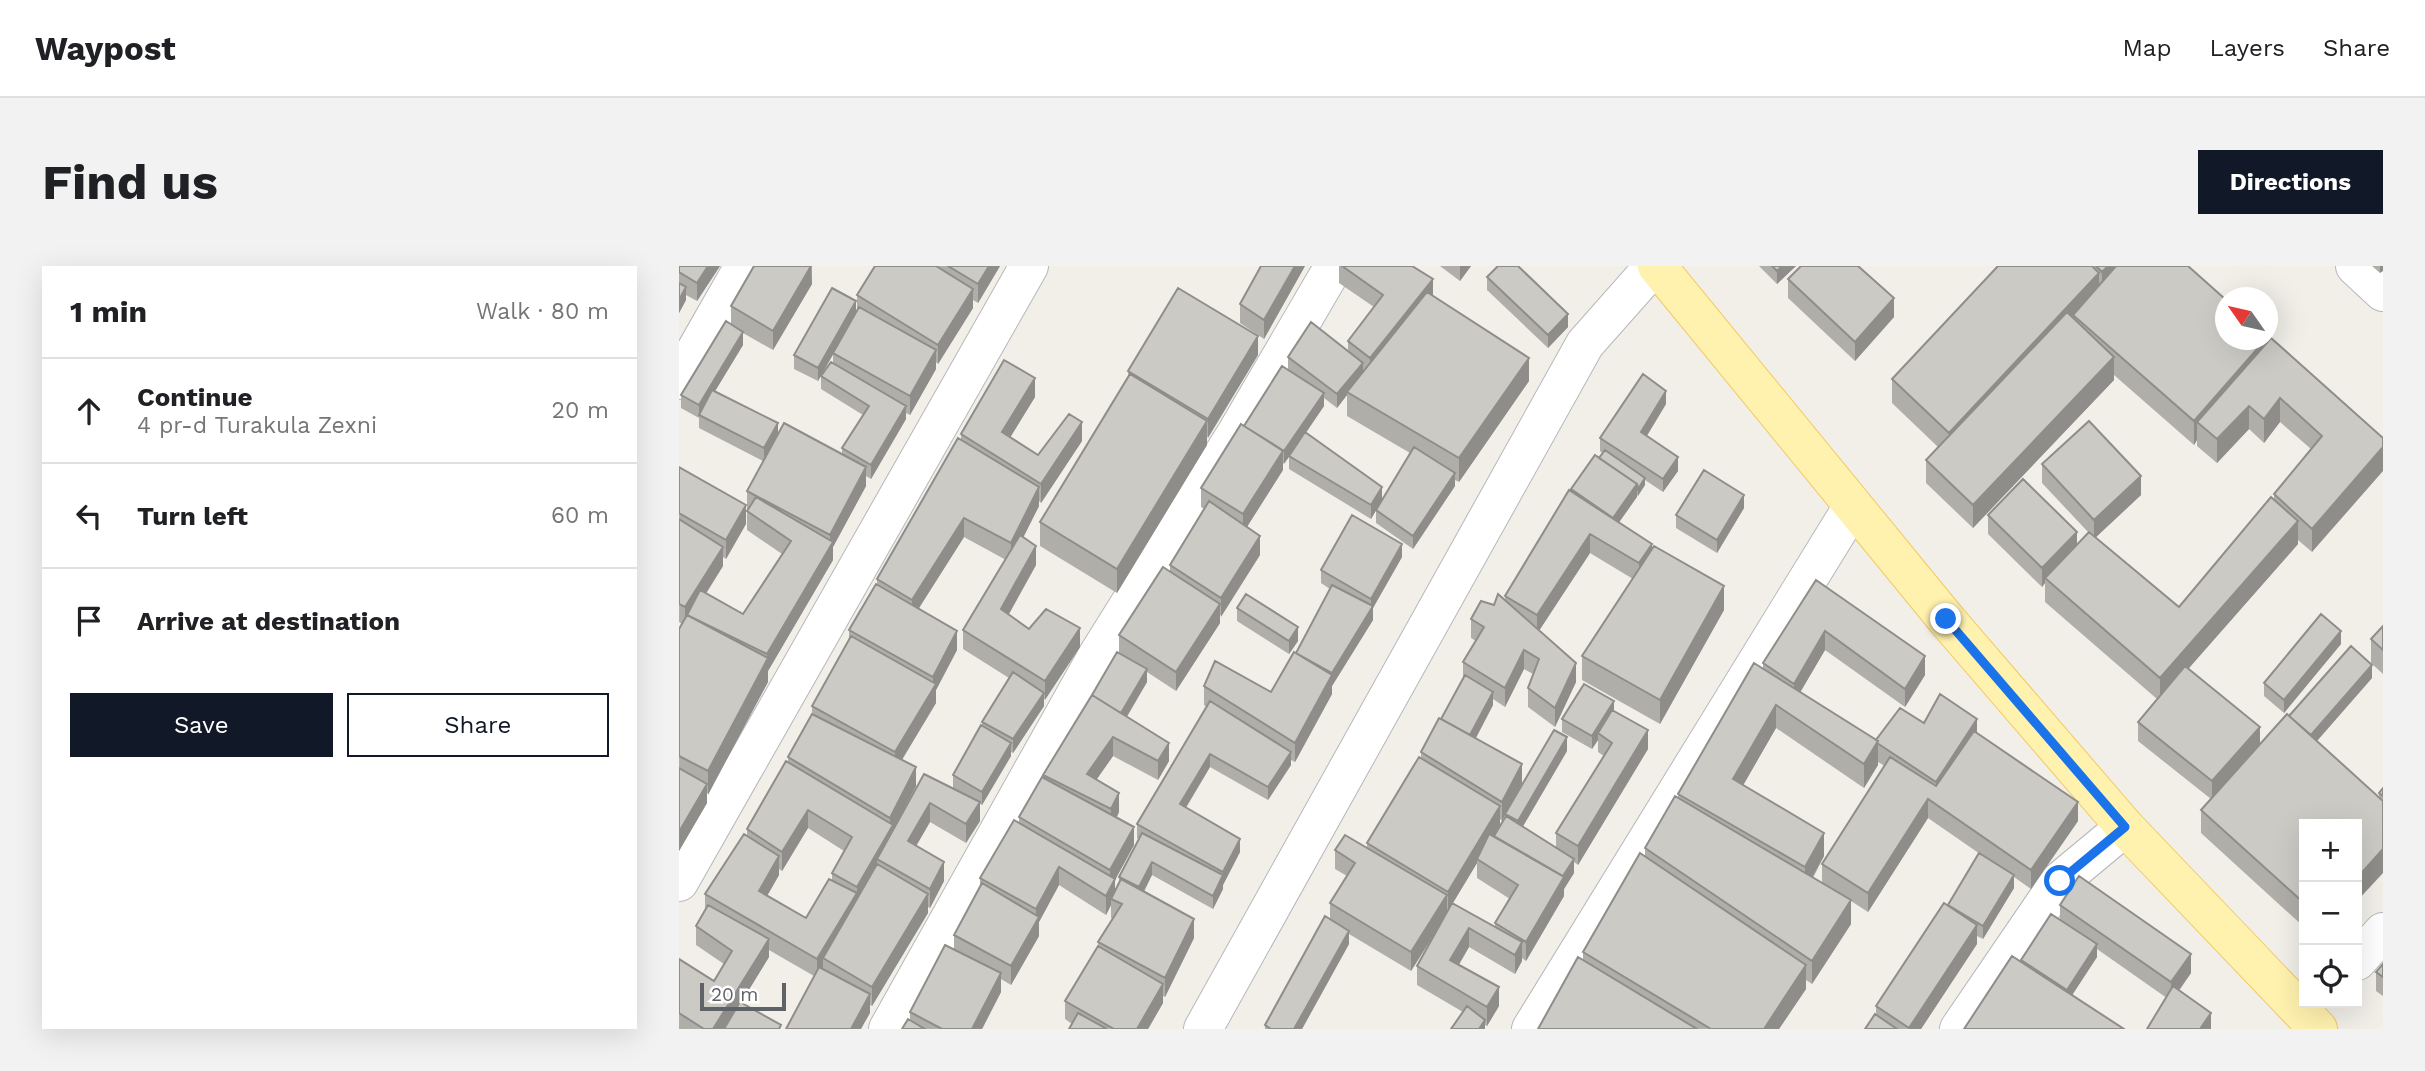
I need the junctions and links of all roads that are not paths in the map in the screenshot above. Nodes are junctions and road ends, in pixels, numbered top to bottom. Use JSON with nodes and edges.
{"nodes":[{"id":1,"x":744,"y":266,"type":"edge"},
{"id":2,"x":1029,"y":266,"type":"edge"},
{"id":3,"x":1334,"y":266,"type":"edge"},
{"id":4,"x":1655,"y":266,"type":"edge"},
{"id":5,"x":2355,"y":266,"type":"edge"},
{"id":6,"x":2383,"y":292,"type":"edge"},
{"id":7,"x":679,"y":380,"type":"edge"},
{"id":8,"x":1853,"y":506,"type":"junction"},
{"id":9,"x":2125,"y":827,"type":"junction"},
{"id":10,"x":679,"y":882,"type":"edge"},
{"id":11,"x":2383,"y":932,"type":"edge"},
{"id":12,"x":2362,"y":955,"type":"edge"},
{"id":13,"x":2315,"y":1016,"type":"edge"},
{"id":14,"x":888,"y":1029,"type":"edge"},
{"id":15,"x":1203,"y":1029,"type":"edge"},
{"id":16,"x":1531,"y":1029,"type":"edge"},
{"id":17,"x":1959,"y":1029,"type":"edge"}],
"edges":[{"from":1,"to":7,"type":"street"},
{"from":2,"to":10,"type":"street"},
{"from":3,"to":14,"type":"street"},
{"from":4,"to":8,"type":"main road"},
{"from":4,"to":15,"type":"street"},
{"from":5,"to":6,"type":"street"},
{"from":8,"to":9,"type":"main road"},
{"from":8,"to":16,"type":"street"},
{"from":9,"to":13,"type":"main road"},
{"from":9,"to":17,"type":"street"},
{"from":11,"to":12,"type":"street"}]}
